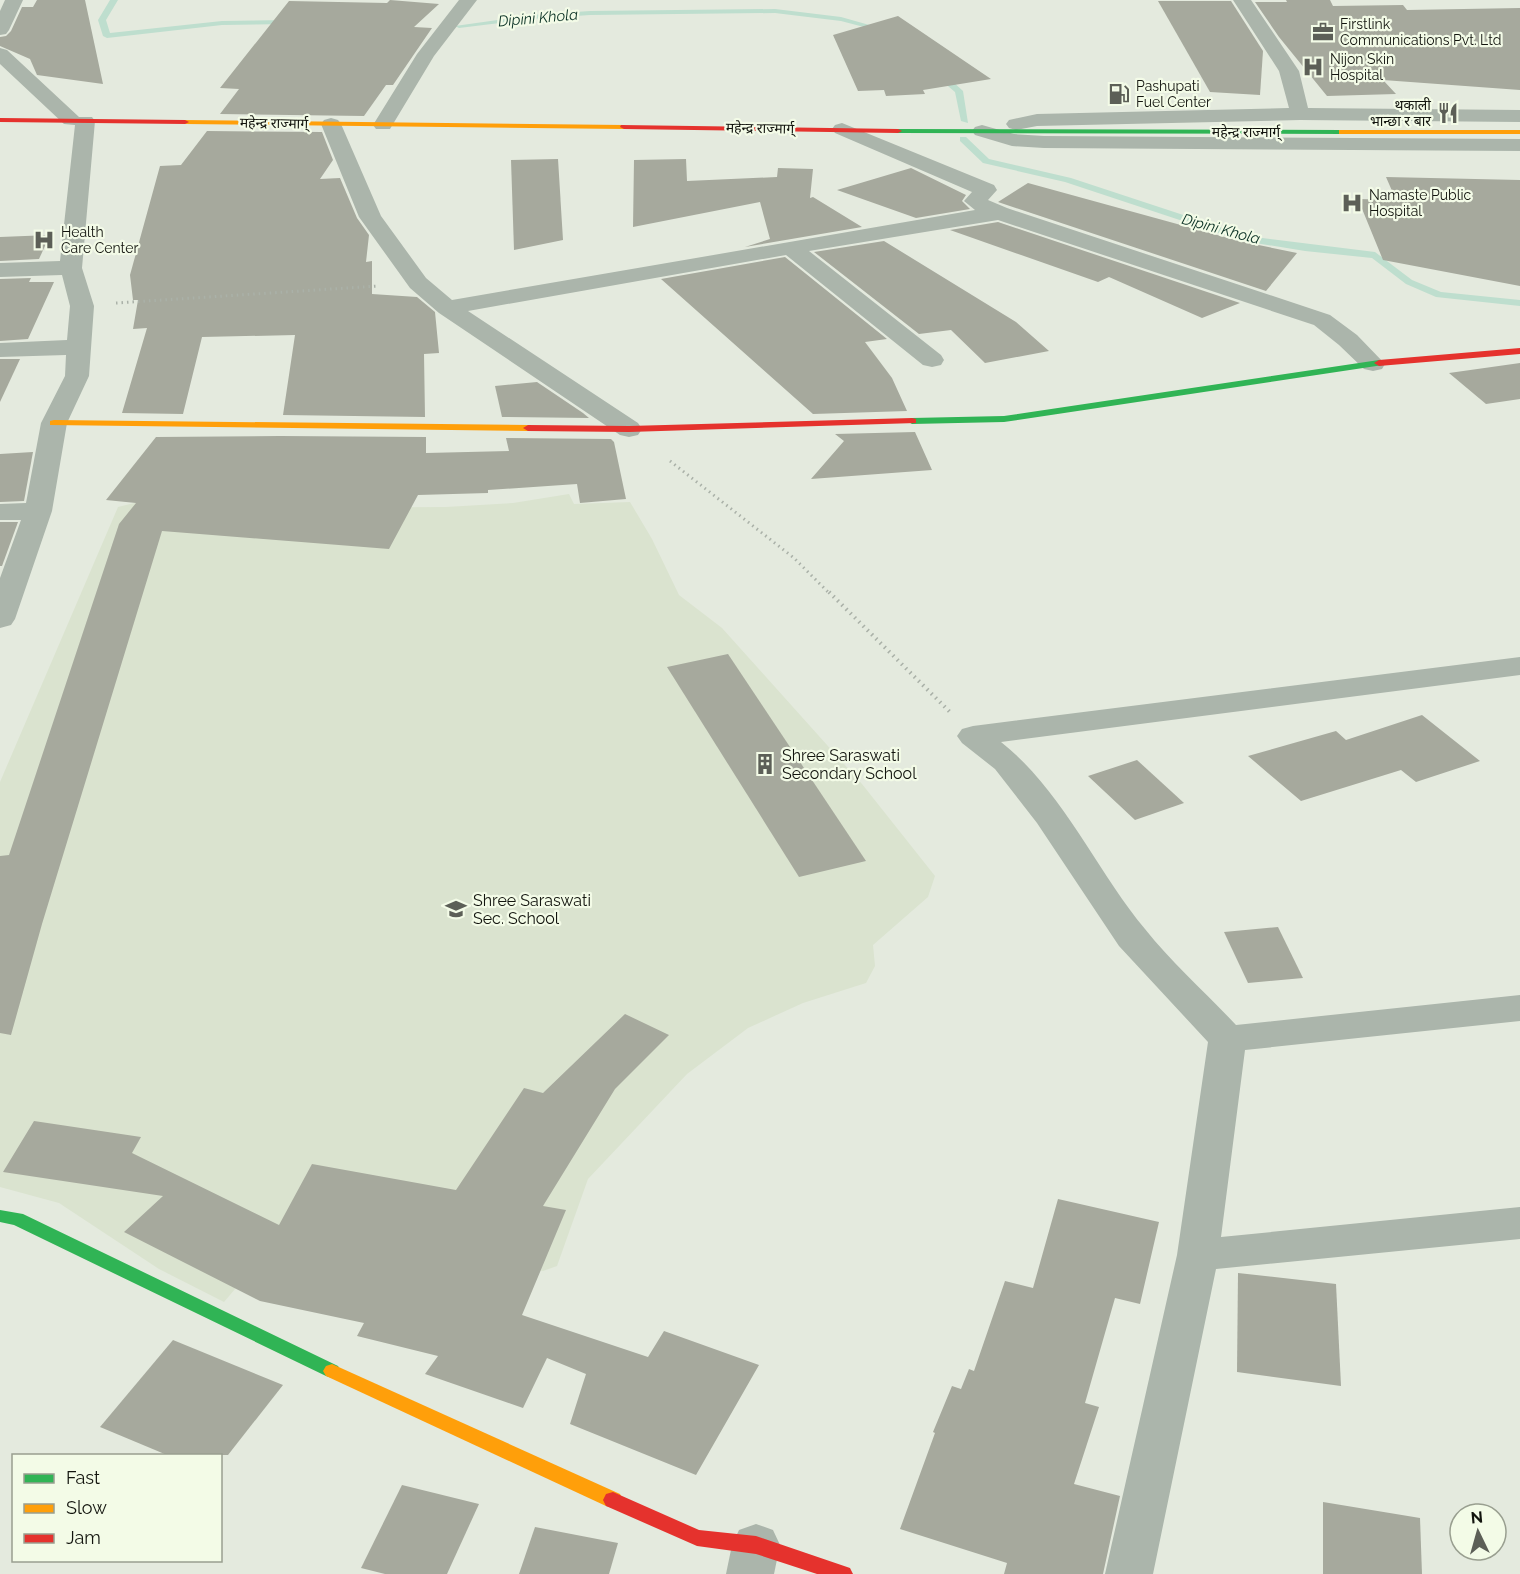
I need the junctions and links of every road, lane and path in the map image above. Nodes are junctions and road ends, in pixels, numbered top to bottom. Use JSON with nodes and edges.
{"nodes":[{"id":1,"x":14,"y":0,"type":"edge"},
{"id":2,"x":468,"y":0,"type":"edge"},
{"id":3,"x":1242,"y":0,"type":"edge"},
{"id":4,"x":0,"y":30,"type":"edge"},
{"id":5,"x":0,"y":54,"type":"edge"},
{"id":6,"x":1300,"y":114,"type":"junction"},
{"id":7,"x":1520,"y":116,"type":"edge"},
{"id":8,"x":0,"y":120,"type":"edge"},
{"id":9,"x":78,"y":120,"type":"junction"},
{"id":10,"x":331,"y":124,"type":"junction"},
{"id":11,"x":383,"y":125,"type":"junction"},
{"id":12,"x":842,"y":129,"type":"junction"},
{"id":13,"x":982,"y":131,"type":"junction"},
{"id":14,"x":1520,"y":132,"type":"edge"},
{"id":15,"x":1520,"y":145,"type":"edge"},
{"id":16,"x":999,"y":213,"type":"junction"},
{"id":17,"x":790,"y":247,"type":"junction"},
{"id":18,"x":71,"y":268,"type":"junction"},
{"id":19,"x":0,"y":270,"type":"edge"},
{"id":20,"x":418,"y":283,"type":"junction"},
{"id":21,"x":82,"y":306,"type":"junction"},
{"id":22,"x":447,"y":308,"type":"junction"},
{"id":23,"x":79,"y":347,"type":"junction"},
{"id":24,"x":0,"y":350,"type":"edge"},
{"id":25,"x":1520,"y":351,"type":"edge"},
{"id":26,"x":932,"y":360,"type":"dead end"},
{"id":27,"x":1373,"y":364,"type":"junction"},
{"id":28,"x":54,"y":423,"type":"junction"},
{"id":29,"x":630,"y":429,"type":"junction"},
{"id":30,"x":38,"y":511,"type":"junction"},
{"id":31,"x":0,"y":512,"type":"edge"},
{"id":32,"x":0,"y":619,"type":"edge"},
{"id":33,"x":1520,"y":666,"type":"edge"},
{"id":34,"x":973,"y":736,"type":"junction"},
{"id":35,"x":1520,"y":1008,"type":"edge"},
{"id":36,"x":1227,"y":1039,"type":"junction"},
{"id":37,"x":0,"y":1216,"type":"edge"},
{"id":38,"x":1520,"y":1223,"type":"edge"},
{"id":39,"x":1198,"y":1255,"type":"junction"},
{"id":40,"x":753,"y":1559,"type":"edge"},
{"id":41,"x":843,"y":1574,"type":"edge"},
{"id":42,"x":1129,"y":1574,"type":"edge"}],
"edges":[{"from":1,"to":4,"type":"street"},
{"from":2,"to":11,"type":"street"},
{"from":3,"to":6,"type":"street"},
{"from":5,"to":9,"type":"street"},
{"from":6,"to":7,"type":"street"},
{"from":6,"to":13,"type":"street"},
{"from":8,"to":9,"type":"main road","name":"महेन्द्र राज्मार्ग्"},
{"from":9,"to":10,"type":"main road","name":"महेन्द्र राज्मार्ग्"},
{"from":9,"to":18,"type":"street"},
{"from":10,"to":11,"type":"main road","name":"महेन्द्र राज्मार्ग्"},
{"from":10,"to":20,"type":"street"},
{"from":11,"to":12,"type":"main road","name":"महेन्द्र राज्मार्ग्"},
{"from":12,"to":13,"type":"main road","name":"महेन्द्र राज्मार्ग्"},
{"from":12,"to":16,"type":"street"},
{"from":13,"to":14,"type":"main road","name":"महेन्द्र राज्मार्ग्"},
{"from":13,"to":15,"type":"street"},
{"from":16,"to":17,"type":"street"},
{"from":16,"to":27,"type":"street"},
{"from":17,"to":22,"type":"street"},
{"from":17,"to":26,"type":"street"},
{"from":18,"to":19,"type":"street"},
{"from":18,"to":21,"type":"street"},
{"from":20,"to":21,"type":"path"},
{"from":20,"to":22,"type":"street"},
{"from":21,"to":23,"type":"street"},
{"from":22,"to":29,"type":"street"},
{"from":23,"to":24,"type":"street"},
{"from":23,"to":28,"type":"street"},
{"from":25,"to":27,"type":"main road"},
{"from":27,"to":29,"type":"main road"},
{"from":28,"to":29,"type":"main road"},
{"from":28,"to":30,"type":"street"},
{"from":29,"to":34,"type":"path"},
{"from":30,"to":31,"type":"street"},
{"from":30,"to":32,"type":"street"},
{"from":33,"to":34,"type":"street"},
{"from":34,"to":36,"type":"street"},
{"from":35,"to":36,"type":"street"},
{"from":36,"to":39,"type":"street"},
{"from":37,"to":40,"type":"main road"},
{"from":38,"to":39,"type":"street"},
{"from":39,"to":42,"type":"street"},
{"from":40,"to":41,"type":"main road"}]}
